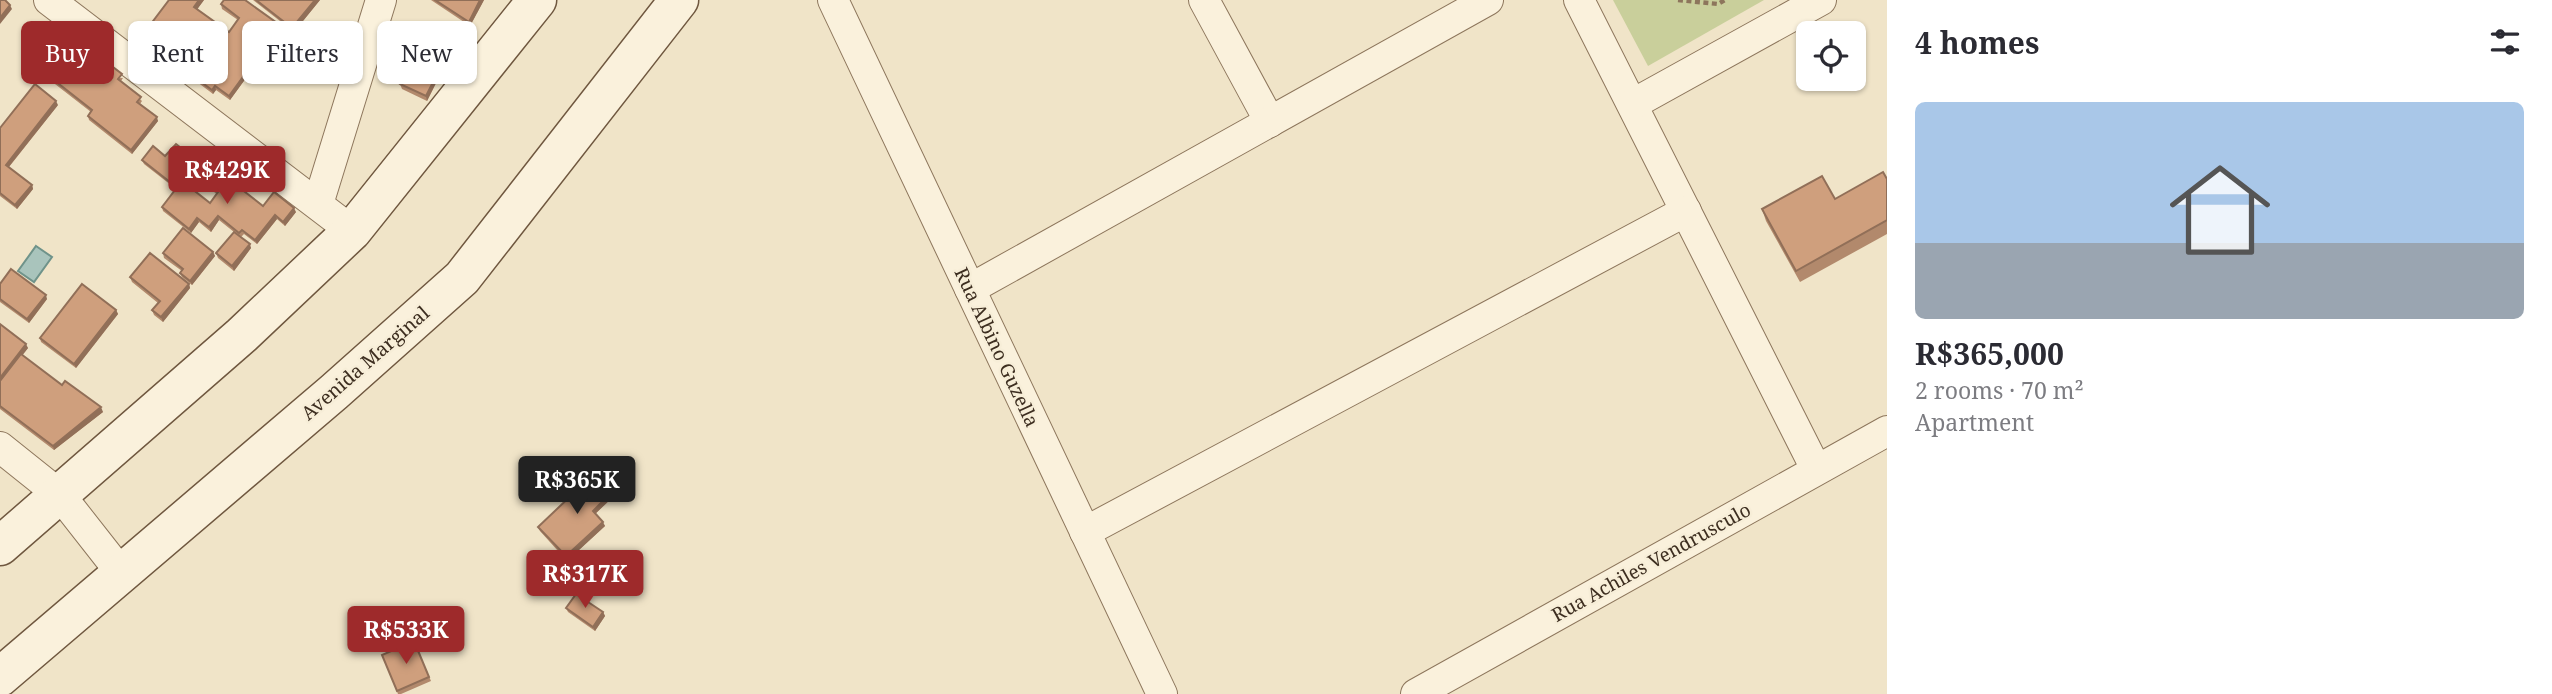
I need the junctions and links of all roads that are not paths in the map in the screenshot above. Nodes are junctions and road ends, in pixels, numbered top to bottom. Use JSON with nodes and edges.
{"nodes":[{"id":1,"x":49,"y":0,"type":"edge"},
{"id":2,"x":381,"y":0,"type":"edge"},
{"id":3,"x":537,"y":0,"type":"edge"},
{"id":4,"x":679,"y":0,"type":"edge"},
{"id":5,"x":833,"y":0,"type":"edge"},
{"id":6,"x":1204,"y":0,"type":"edge"},
{"id":7,"x":1488,"y":0,"type":"edge"},
{"id":8,"x":1579,"y":0,"type":"edge"},
{"id":9,"x":1821,"y":0,"type":"edge"},
{"id":10,"x":1633,"y":104,"type":"junction"},
{"id":11,"x":1270,"y":122,"type":"junction"},
{"id":12,"x":318,"y":204,"type":"junction"},
{"id":13,"x":1686,"y":211,"type":"junction"},
{"id":14,"x":352,"y":231,"type":"junction"},
{"id":15,"x":970,"y":289,"type":"junction"},
{"id":16,"x":1887,"y":431,"type":"edge"},
{"id":17,"x":0,"y":447,"type":"edge"},
{"id":18,"x":1816,"y":469,"type":"junction"},
{"id":19,"x":60,"y":495,"type":"junction"},
{"id":20,"x":1085,"y":532,"type":"junction"},
{"id":21,"x":0,"y":546,"type":"edge"},
{"id":22,"x":122,"y":574,"type":"junction"},
{"id":23,"x":0,"y":677,"type":"edge"},
{"id":24,"x":1161,"y":694,"type":"edge"},
{"id":25,"x":1416,"y":694,"type":"edge"}],
"edges":[{"from":1,"to":12,"type":"street"},
{"from":2,"to":12,"type":"street"},
{"from":3,"to":14,"type":"street"},
{"from":4,"to":22,"type":"street","name":"Avenida Marginal"},
{"from":5,"to":15,"type":"street","name":"Rua Albino Guzella"},
{"from":6,"to":11,"type":"street"},
{"from":7,"to":11,"type":"street"},
{"from":8,"to":10,"type":"street"},
{"from":9,"to":10,"type":"street"},
{"from":10,"to":13,"type":"street"},
{"from":11,"to":15,"type":"street"},
{"from":12,"to":14,"type":"street"},
{"from":13,"to":18,"type":"street"},
{"from":13,"to":20,"type":"street"},
{"from":14,"to":19,"type":"street"},
{"from":15,"to":20,"type":"street","name":"Rua Albino Guzella"},
{"from":16,"to":18,"type":"street","name":"Rua Achiles Vendrusculo"},
{"from":17,"to":19,"type":"street"},
{"from":18,"to":25,"type":"street","name":"Rua Achiles Vendrusculo"},
{"from":19,"to":21,"type":"street"},
{"from":19,"to":22,"type":"street"},
{"from":20,"to":24,"type":"street","name":"Rua Albino Guzella"},
{"from":22,"to":23,"type":"street","name":"Avenida Marginal"}]}
